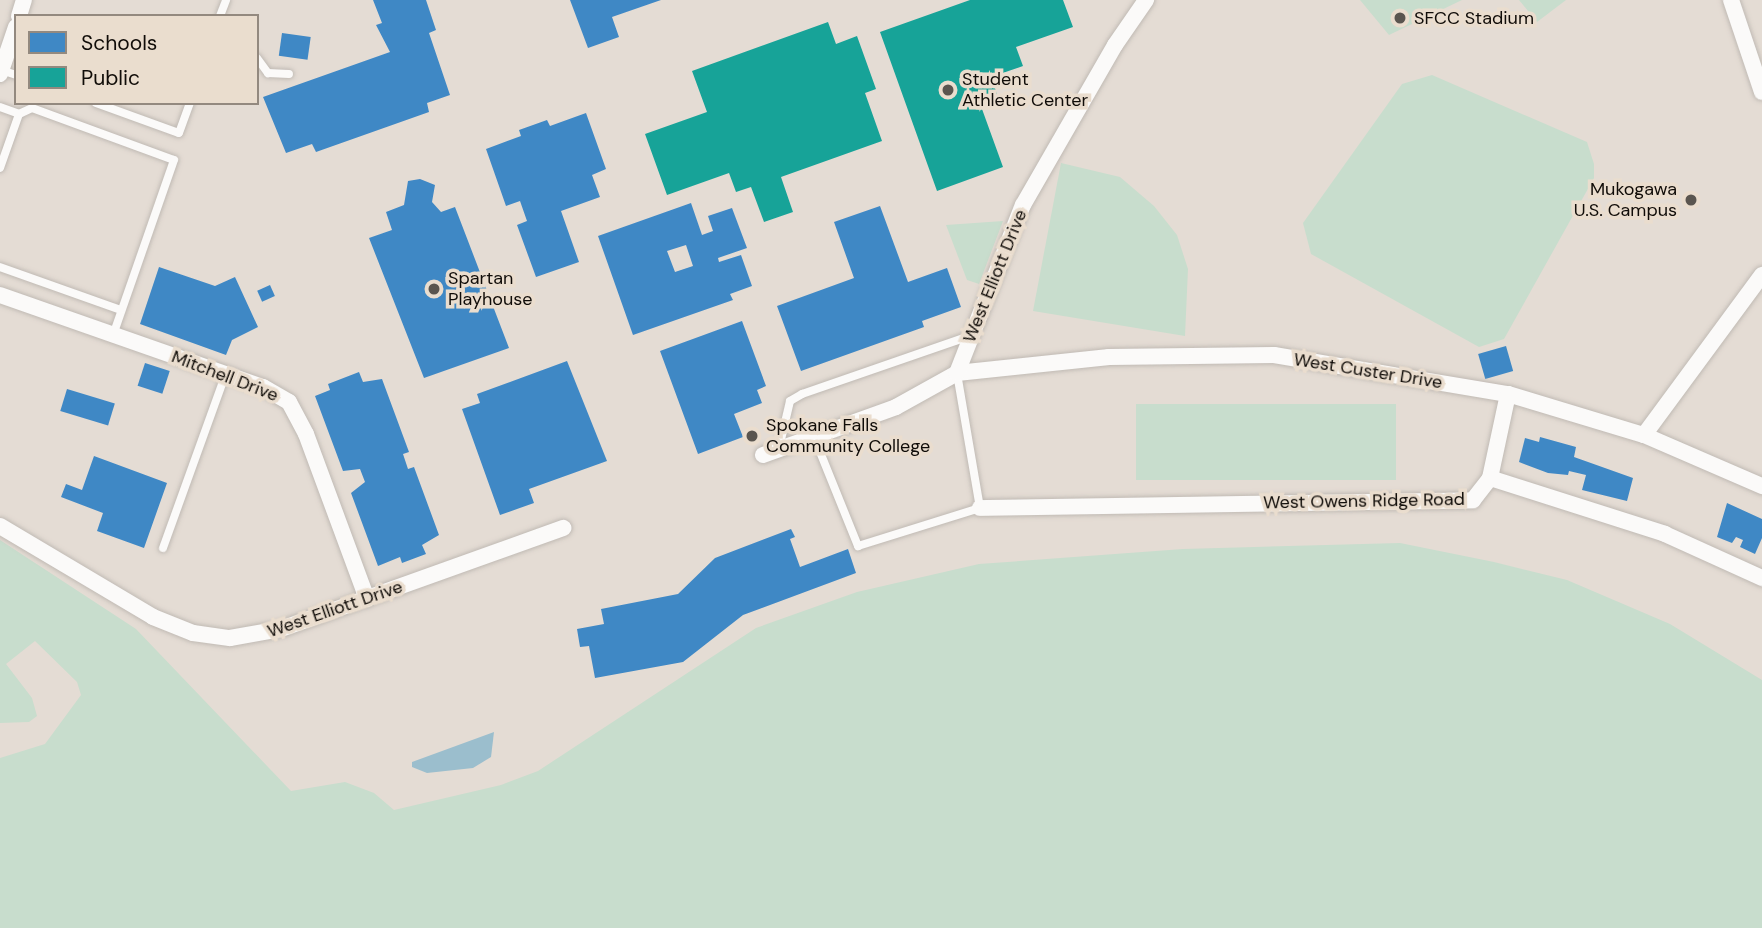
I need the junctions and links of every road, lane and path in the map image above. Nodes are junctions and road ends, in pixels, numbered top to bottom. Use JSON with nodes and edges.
{"nodes":[{"id":1,"x":1146,"y":0,"type":"edge"},
{"id":2,"x":1731,"y":0,"type":"edge"},
{"id":3,"x":14,"y":36,"type":"edge"},
{"id":4,"x":259,"y":61,"type":"edge"},
{"id":5,"x":6,"y":73,"type":"edge"},
{"id":6,"x":289,"y":74,"type":"dead end"},
{"id":7,"x":1762,"y":92,"type":"edge"},
{"id":8,"x":102,"y":105,"type":"edge"},
{"id":9,"x":189,"y":105,"type":"edge"},
{"id":10,"x":0,"y":107,"type":"edge"},
{"id":11,"x":19,"y":114,"type":"junction"},
{"id":12,"x":0,"y":168,"type":"edge"},
{"id":13,"x":0,"y":267,"type":"edge"},
{"id":14,"x":1762,"y":275,"type":"edge"},
{"id":15,"x":0,"y":295,"type":"edge"},
{"id":16,"x":121,"y":310,"type":"junction"},
{"id":17,"x":113,"y":335,"type":"junction"},
{"id":18,"x":972,"y":335,"type":"junction"},
{"id":19,"x":226,"y":373,"type":"junction"},
{"id":20,"x":957,"y":373,"type":"junction"},
{"id":21,"x":1508,"y":394,"type":"junction"},
{"id":22,"x":1644,"y":435,"type":"junction"},
{"id":23,"x":814,"y":437,"type":"junction"},
{"id":24,"x":771,"y":453,"type":"joint"},
{"id":25,"x":1490,"y":478,"type":"junction"},
{"id":26,"x":1762,"y":486,"type":"edge"},
{"id":27,"x":979,"y":508,"type":"junction"},
{"id":28,"x":0,"y":526,"type":"edge"},
{"id":29,"x":563,"y":528,"type":"dead end"},
{"id":30,"x":163,"y":548,"type":"dead end"},
{"id":31,"x":1762,"y":578,"type":"edge"},
{"id":32,"x":366,"y":599,"type":"junction"}],
"edges":[{"from":1,"to":18,"type":"street","name":"West Elliott Drive"},
{"from":2,"to":7,"type":"street"},
{"from":3,"to":5,"type":"street"},
{"from":4,"to":6,"type":"lane"},
{"from":8,"to":9,"type":"lane"},
{"from":10,"to":11,"type":"lane"},
{"from":11,"to":12,"type":"lane"},
{"from":11,"to":16,"type":"lane"},
{"from":13,"to":16,"type":"lane"},
{"from":14,"to":22,"type":"street"},
{"from":15,"to":17,"type":"street","name":"Mitchell Drive"},
{"from":16,"to":17,"type":"lane"},
{"from":17,"to":19,"type":"street","name":"Mitchell Drive"},
{"from":18,"to":20,"type":"street","name":"West Elliott Drive"},
{"from":18,"to":24,"type":"lane"},
{"from":19,"to":30,"type":"lane"},
{"from":19,"to":32,"type":"street","name":"Mitchell Drive"},
{"from":20,"to":21,"type":"street","name":"West Custer Drive"},
{"from":20,"to":23,"type":"street"},
{"from":20,"to":27,"type":"lane"},
{"from":21,"to":22,"type":"street","name":"West Custer Drive"},
{"from":21,"to":25,"type":"street"},
{"from":22,"to":26,"type":"street","name":"West Custer Drive"},
{"from":23,"to":24,"type":"street"},
{"from":23,"to":27,"type":"lane"},
{"from":25,"to":27,"type":"street","name":"West Owens Ridge Road"},
{"from":25,"to":31,"type":"street"},
{"from":28,"to":32,"type":"street","name":"West Elliott Drive"},
{"from":29,"to":32,"type":"street","name":"West Elliott Drive"}]}
